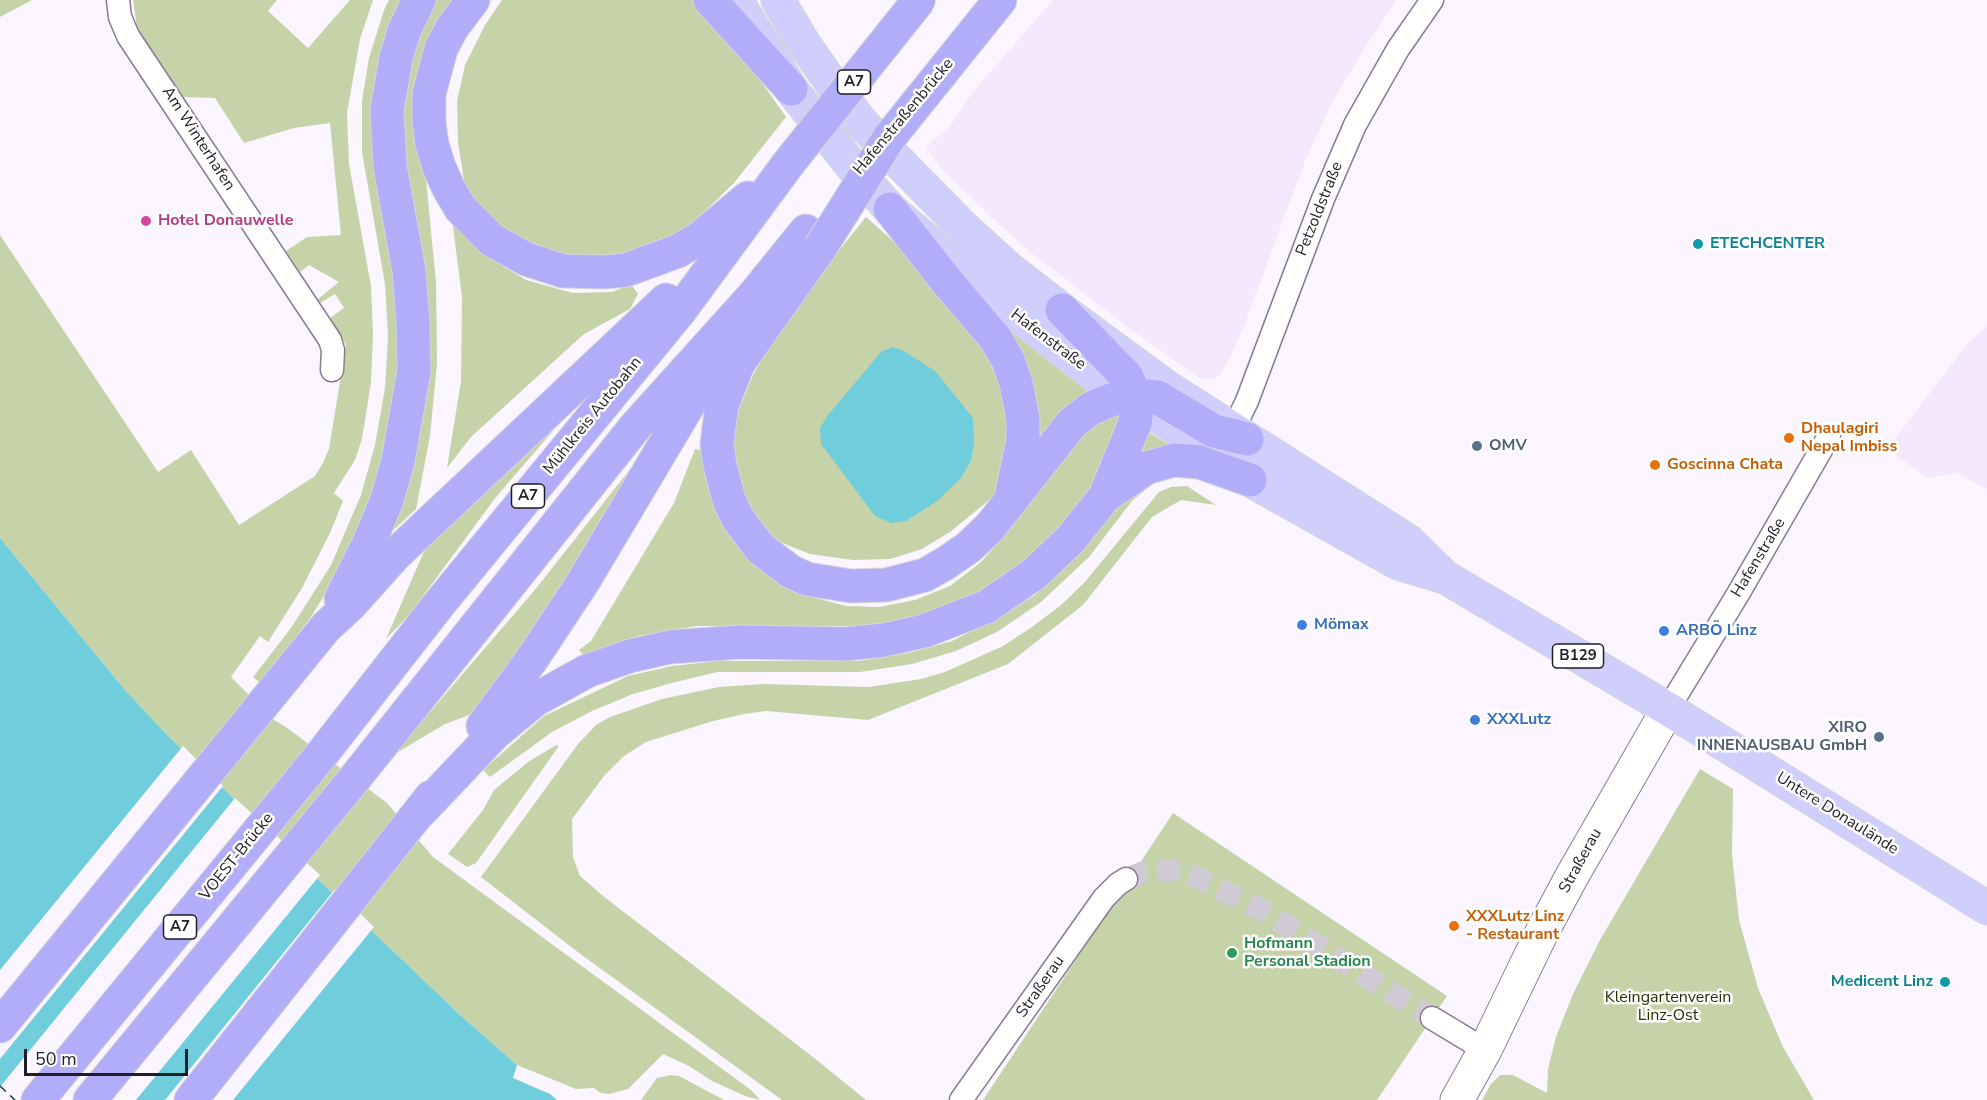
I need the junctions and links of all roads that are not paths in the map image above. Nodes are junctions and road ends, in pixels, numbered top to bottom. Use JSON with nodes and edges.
{"nodes":[{"id":1,"x":118,"y":0,"type":"edge"},
{"id":2,"x":419,"y":0,"type":"edge"},
{"id":3,"x":473,"y":0,"type":"edge"},
{"id":4,"x":710,"y":0,"type":"edge"},
{"id":5,"x":736,"y":0,"type":"edge"},
{"id":6,"x":778,"y":0,"type":"edge"},
{"id":7,"x":919,"y":0,"type":"edge"},
{"id":8,"x":999,"y":0,"type":"edge"},
{"id":9,"x":1432,"y":0,"type":"edge"},
{"id":10,"x":791,"y":89,"type":"junction"},
{"id":11,"x":775,"y":178,"type":"junction"},
{"id":12,"x":890,"y":209,"type":"junction"},
{"id":13,"x":734,"y":237,"type":"junction"},
{"id":14,"x":813,"y":240,"type":"junction"},
{"id":15,"x":755,"y":294,"type":"junction"},
{"id":16,"x":1062,"y":310,"type":"junction"},
{"id":17,"x":332,"y":370,"type":"dead end"},
{"id":18,"x":1133,"y":398,"type":"junction"},
{"id":19,"x":1240,"y":434,"type":"junction"},
{"id":20,"x":1829,"y":436,"type":"dead end"},
{"id":21,"x":1250,"y":480,"type":"junction"},
{"id":22,"x":1105,"y":496,"type":"junction"},
{"id":23,"x":1010,"y":500,"type":"junction"},
{"id":24,"x":1445,"y":577,"type":"junction"},
{"id":25,"x":326,"y":627,"type":"junction"},
{"id":26,"x":1678,"y":714,"type":"junction"},
{"id":27,"x":322,"y":754,"type":"joint"},
{"id":28,"x":419,"y":813,"type":"junction"},
{"id":29,"x":1126,"y":879,"type":"tunnel mouth"},
{"id":30,"x":1987,"y":908,"type":"edge"},
{"id":31,"x":1432,"y":1018,"type":"tunnel mouth"},
{"id":32,"x":0,"y":1026,"type":"edge"},
{"id":33,"x":1485,"y":1050,"type":"junction"},
{"id":34,"x":38,"y":1100,"type":"edge"},
{"id":35,"x":90,"y":1100,"type":"edge"},
{"id":36,"x":191,"y":1100,"type":"edge"},
{"id":37,"x":961,"y":1100,"type":"edge"},
{"id":38,"x":1457,"y":1100,"type":"edge"}],
"edges":[{"from":1,"to":17,"type":"street","name":"Am Winterhafen"},
{"from":2,"to":25,"type":"highway"},
{"from":3,"to":11,"type":"highway"},
{"from":4,"to":10,"type":"highway"},
{"from":5,"to":10,"type":"main road","name":"Hafenstraße"},
{"from":6,"to":16,"type":"main road","name":"Hafenstraße"},
{"from":7,"to":11,"type":"highway","number":"A7","bridge":true},
{"from":8,"to":14,"type":"highway","name":"Hafenstraßenbrücke","number":"A7","bridge":true},
{"from":9,"to":19,"type":"street","name":"Petzoldstraße"},
{"from":10,"to":12,"type":"main road","name":"Hafenstraße"},
{"from":11,"to":13,"type":"highway","name":"Mühlkreis Autobahn","number":"A7"},
{"from":12,"to":18,"type":"main road","name":"Hafenstraße"},
{"from":12,"to":23,"type":"highway"},
{"from":13,"to":25,"type":"highway"},
{"from":13,"to":27,"type":"highway","name":"Mühlkreis Autobahn","number":"A7"},
{"from":14,"to":15,"type":"highway","number":"A7"},
{"from":14,"to":23,"type":"highway"},
{"from":15,"to":28,"type":"highway"},
{"from":15,"to":35,"type":"highway","number":"A7"},
{"from":16,"to":18,"type":"highway"},
{"from":16,"to":19,"type":"main road","name":"Hafenstraße"},
{"from":18,"to":19,"type":"highway"},
{"from":18,"to":21,"type":"main road","name":"Hafenstraße"},
{"from":18,"to":22,"type":"highway"},
{"from":18,"to":23,"type":"highway"},
{"from":19,"to":24,"type":"main road","name":"Hafenstraße"},
{"from":20,"to":26,"type":"street","name":"Hafenstraße"},
{"from":21,"to":22,"type":"highway"},
{"from":21,"to":24,"type":"main road","name":"Hafenstraße"},
{"from":22,"to":28,"type":"highway"},
{"from":24,"to":26,"type":"main road","name":"Hafenstraße","number":"B129"},
{"from":25,"to":32,"type":"highway"},
{"from":26,"to":30,"type":"main road","name":"Untere Donaulände"},
{"from":26,"to":33,"type":"main road","name":"Straßerau"},
{"from":27,"to":34,"type":"highway","name":"VOEST-Brücke","number":"A7"},
{"from":28,"to":36,"type":"highway"},
{"from":29,"to":37,"type":"street","name":"Straßerau"},
{"from":31,"to":33,"type":"street"},
{"from":33,"to":38,"type":"main road","name":"Straßerau"}]}
